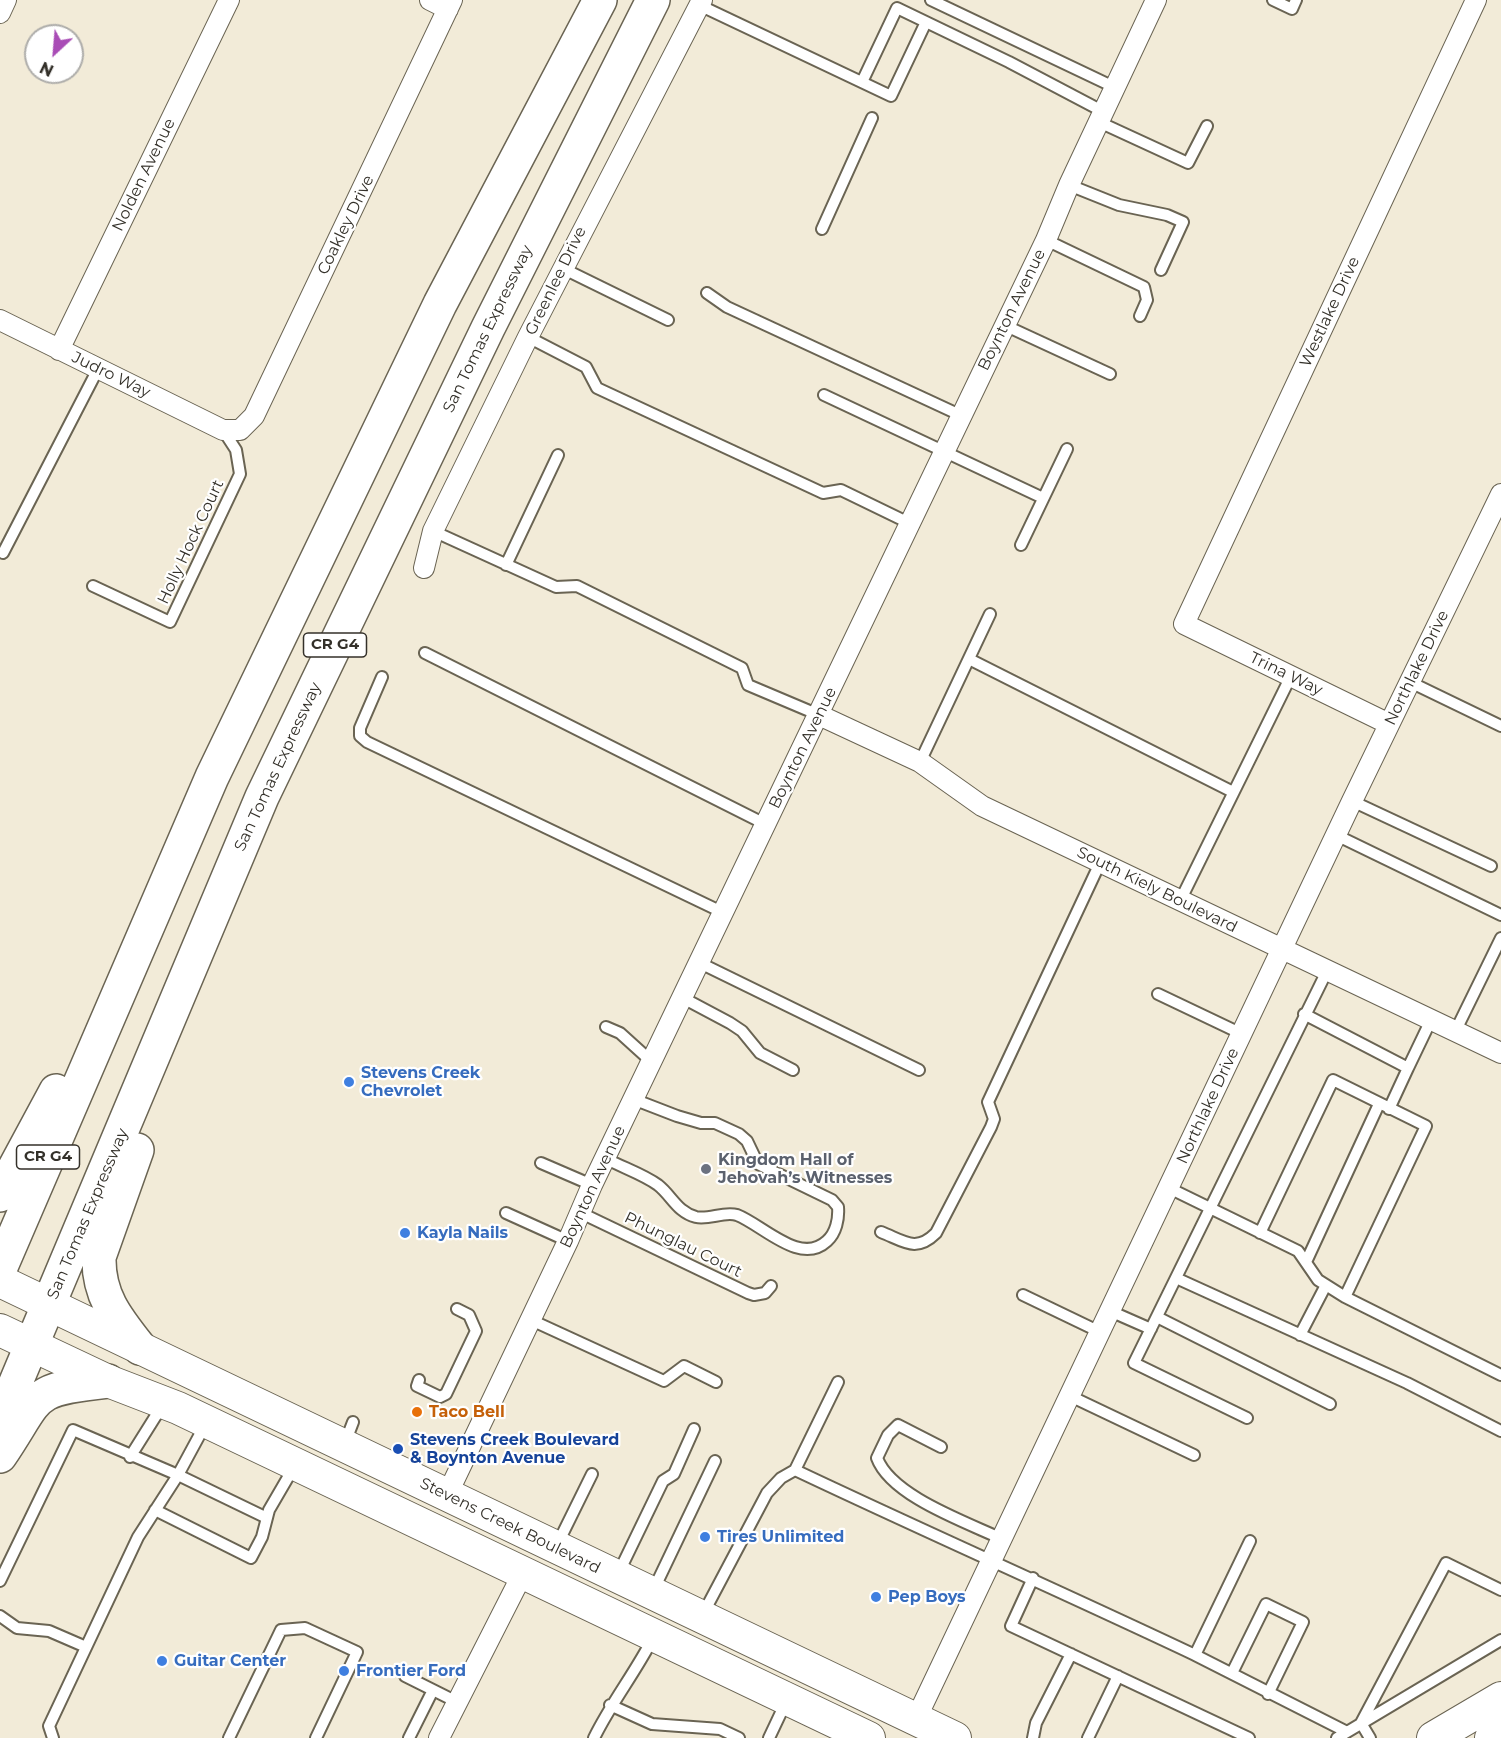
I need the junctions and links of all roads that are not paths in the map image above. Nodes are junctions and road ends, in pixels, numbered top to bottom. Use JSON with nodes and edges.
{"nodes":[{"id":1,"x":6,"y":0,"type":"edge"},
{"id":2,"x":229,"y":0,"type":"edge"},
{"id":3,"x":430,"y":0,"type":"edge"},
{"id":4,"x":600,"y":0,"type":"edge"},
{"id":5,"x":653,"y":0,"type":"edge"},
{"id":6,"x":931,"y":0,"type":"edge"},
{"id":7,"x":1156,"y":0,"type":"edge"},
{"id":8,"x":1273,"y":0,"type":"edge"},
{"id":9,"x":1296,"y":0,"type":"edge"},
{"id":10,"x":1476,"y":0,"type":"edge"},
{"id":11,"x":701,"y":2,"type":"edge"},
{"id":12,"x":450,"y":5,"type":"edge"},
{"id":13,"x":0,"y":14,"type":"edge"},
{"id":14,"x":926,"y":22,"type":"junction"},
{"id":15,"x":862,"y":82,"type":"junction"},
{"id":16,"x":1116,"y":88,"type":"junction"},
{"id":17,"x":1102,"y":117,"type":"junction"},
{"id":18,"x":873,"y":118,"type":"dead end"},
{"id":19,"x":1207,"y":126,"type":"dead end"},
{"id":20,"x":1069,"y":185,"type":"junction"},
{"id":21,"x":822,"y":229,"type":"dead end"},
{"id":22,"x":1046,"y":240,"type":"junction"},
{"id":23,"x":562,"y":268,"type":"junction"},
{"id":24,"x":1161,"y":270,"type":"dead end"},
{"id":25,"x":707,"y":293,"type":"dead end"},
{"id":26,"x":1140,"y":316,"type":"dead end"},
{"id":27,"x":0,"y":320,"type":"edge"},
{"id":28,"x":668,"y":320,"type":"dead end"},
{"id":29,"x":1004,"y":325,"type":"junction"},
{"id":30,"x":528,"y":337,"type":"junction"},
{"id":31,"x":59,"y":350,"type":"junction"},
{"id":32,"x":98,"y":369,"type":"junction"},
{"id":33,"x":1110,"y":374,"type":"dead end"},
{"id":34,"x":824,"y":395,"type":"dead end"},
{"id":35,"x":960,"y":415,"type":"junction"},
{"id":36,"x":223,"y":430,"type":"junction"},
{"id":37,"x":1067,"y":449,"type":"dead end"},
{"id":38,"x":944,"y":450,"type":"junction"},
{"id":39,"x":558,"y":455,"type":"dead end"},
{"id":40,"x":1501,"y":495,"type":"edge"},
{"id":41,"x":1043,"y":498,"type":"junction"},
{"id":42,"x":1496,"y":518,"type":"edge"},
{"id":43,"x":909,"y":523,"type":"junction"},
{"id":44,"x":433,"y":531,"type":"junction"},
{"id":45,"x":1021,"y":545,"type":"dead end"},
{"id":46,"x":3,"y":553,"type":"dead end"},
{"id":47,"x":506,"y":565,"type":"junction"},
{"id":48,"x":424,"y":568,"type":"dead end"},
{"id":49,"x":93,"y":586,"type":"dead end"},
{"id":50,"x":990,"y":614,"type":"dead end"},
{"id":51,"x":1184,"y":624,"type":"joint"},
{"id":52,"x":425,"y":653,"type":"dead end"},
{"id":53,"x":969,"y":659,"type":"junction"},
{"id":54,"x":1291,"y":676,"type":"junction"},
{"id":55,"x":382,"y":677,"type":"dead end"},
{"id":56,"x":1410,"y":682,"type":"junction"},
{"id":57,"x":819,"y":715,"type":"junction"},
{"id":58,"x":1389,"y":724,"type":"junction"},
{"id":59,"x":1501,"y":726,"type":"edge"},
{"id":60,"x":920,"y":762,"type":"junction"},
{"id":61,"x":1233,"y":792,"type":"junction"},
{"id":62,"x":1352,"y":801,"type":"junction"},
{"id":63,"x":767,"y":825,"type":"junction"},
{"id":64,"x":1336,"y":835,"type":"junction"},
{"id":65,"x":1100,"y":863,"type":"junction"},
{"id":66,"x":1491,"y":866,"type":"dead end"},
{"id":67,"x":1180,"y":901,"type":"junction"},
{"id":68,"x":724,"y":912,"type":"junction"},
{"id":69,"x":1501,"y":915,"type":"edge"},
{"id":70,"x":1501,"y":939,"type":"edge"},
{"id":71,"x":1282,"y":950,"type":"junction"},
{"id":72,"x":700,"y":963,"type":"junction"},
{"id":73,"x":1327,"y":971,"type":"junction"},
{"id":74,"x":1158,"y":994,"type":"dead end"},
{"id":75,"x":683,"y":998,"type":"junction"},
{"id":76,"x":1304,"y":1014,"type":"junction"},
{"id":77,"x":1431,"y":1020,"type":"junction"},
{"id":78,"x":606,"y":1027,"type":"dead end"},
{"id":79,"x":1455,"y":1032,"type":"junction"},
{"id":80,"x":164,"y":1034,"type":"junction"},
{"id":81,"x":1242,"y":1035,"type":"junction"},
{"id":82,"x":95,"y":1044,"type":"junction"},
{"id":83,"x":1501,"y":1053,"type":"edge"},
{"id":84,"x":651,"y":1062,"type":"junction"},
{"id":85,"x":1408,"y":1068,"type":"junction"},
{"id":86,"x":794,"y":1070,"type":"dead end"},
{"id":87,"x":919,"y":1070,"type":"dead end"},
{"id":88,"x":633,"y":1099,"type":"junction"},
{"id":89,"x":1384,"y":1107,"type":"junction"},
{"id":90,"x":605,"y":1158,"type":"junction"},
{"id":91,"x":542,"y":1163,"type":"dead end"},
{"id":92,"x":591,"y":1185,"type":"junction"},
{"id":93,"x":1169,"y":1188,"type":"junction"},
{"id":94,"x":0,"y":1195,"type":"edge"},
{"id":95,"x":1209,"y":1210,"type":"junction"},
{"id":96,"x":581,"y":1213,"type":"junction"},
{"id":97,"x":506,"y":1214,"type":"dead end"},
{"id":98,"x":881,"y":1232,"type":"dead end"},
{"id":99,"x":1260,"y":1233,"type":"junction"},
{"id":100,"x":568,"y":1241,"type":"junction"},
{"id":101,"x":1306,"y":1263,"type":"junction"},
{"id":102,"x":0,"y":1269,"type":"edge"},
{"id":103,"x":1176,"y":1278,"type":"junction"},
{"id":104,"x":0,"y":1281,"type":"edge"},
{"id":105,"x":1326,"y":1285,"type":"junction"},
{"id":106,"x":771,"y":1286,"type":"dead end"},
{"id":107,"x":1023,"y":1295,"type":"dead end"},
{"id":108,"x":1345,"y":1297,"type":"junction"},
{"id":109,"x":49,"y":1305,"type":"junction"},
{"id":110,"x":457,"y":1309,"type":"dead end"},
{"id":111,"x":1110,"y":1311,"type":"junction"},
{"id":112,"x":1157,"y":1317,"type":"junction"},
{"id":113,"x":531,"y":1320,"type":"junction"},
{"id":114,"x":1151,"y":1329,"type":"junction"},
{"id":115,"x":0,"y":1330,"type":"edge"},
{"id":116,"x":1100,"y":1332,"type":"junction"},
{"id":117,"x":1300,"y":1335,"type":"junction"},
{"id":118,"x":32,"y":1345,"type":"junction"},
{"id":119,"x":140,"y":1348,"type":"junction"},
{"id":120,"x":1501,"y":1375,"type":"edge"},
{"id":121,"x":419,"y":1380,"type":"dead end"},
{"id":122,"x":108,"y":1381,"type":"junction"},
{"id":123,"x":716,"y":1382,"type":"dead end"},
{"id":124,"x":837,"y":1382,"type":"dead end"},
{"id":125,"x":1070,"y":1396,"type":"junction"},
{"id":126,"x":165,"y":1402,"type":"junction"},
{"id":127,"x":1330,"y":1404,"type":"dead end"},
{"id":128,"x":1247,"y":1418,"type":"dead end"},
{"id":129,"x":0,"y":1420,"type":"edge"},
{"id":130,"x":207,"y":1422,"type":"junction"},
{"id":131,"x":694,"y":1429,"type":"dead end"},
{"id":132,"x":1501,"y":1431,"type":"edge"},
{"id":133,"x":941,"y":1447,"type":"dead end"},
{"id":134,"x":1194,"y":1455,"type":"dead end"},
{"id":135,"x":0,"y":1456,"type":"edge"},
{"id":136,"x":130,"y":1457,"type":"junction"},
{"id":137,"x":715,"y":1461,"type":"dead end"},
{"id":138,"x":296,"y":1464,"type":"junction"},
{"id":139,"x":795,"y":1470,"type":"junction"},
{"id":140,"x":592,"y":1474,"type":"dead end"},
{"id":141,"x":178,"y":1475,"type":"junction"},
{"id":142,"x":447,"y":1496,"type":"junction"},
{"id":143,"x":387,"y":1507,"type":"junction"},
{"id":144,"x":155,"y":1510,"type":"junction"},
{"id":145,"x":267,"y":1518,"type":"junction"},
{"id":146,"x":1002,"y":1539,"type":"junction"},
{"id":147,"x":1250,"y":1541,"type":"dead end"},
{"id":148,"x":556,"y":1548,"type":"junction"},
{"id":149,"x":991,"y":1562,"type":"junction"},
{"id":150,"x":524,"y":1571,"type":"junction"},
{"id":151,"x":604,"y":1571,"type":"junction"},
{"id":152,"x":1033,"y":1578,"type":"junction"},
{"id":153,"x":0,"y":1581,"type":"edge"},
{"id":154,"x":1501,"y":1590,"type":"edge"},
{"id":155,"x":652,"y":1593,"type":"junction"},
{"id":156,"x":0,"y":1616,"type":"edge"},
{"id":157,"x":702,"y":1617,"type":"junction"},
{"id":158,"x":655,"y":1634,"type":"junction"},
{"id":159,"x":1501,"y":1640,"type":"edge"},
{"id":160,"x":86,"y":1647,"type":"junction"},
{"id":161,"x":1071,"y":1654,"type":"junction"},
{"id":162,"x":1195,"y":1655,"type":"junction"},
{"id":163,"x":1232,"y":1673,"type":"junction"},
{"id":164,"x":405,"y":1676,"type":"dead end"},
{"id":165,"x":1118,"y":1676,"type":"junction"},
{"id":166,"x":433,"y":1690,"type":"junction"},
{"id":167,"x":1268,"y":1694,"type":"junction"},
{"id":168,"x":1501,"y":1698,"type":"edge"},
{"id":169,"x":788,"y":1699,"type":"junction"},
{"id":170,"x":457,"y":1702,"type":"junction"},
{"id":171,"x":610,"y":1705,"type":"junction"},
{"id":172,"x":916,"y":1719,"type":"junction"},
{"id":173,"x":1362,"y":1723,"type":"junction"},
{"id":174,"x":856,"y":1732,"type":"edge"},
{"id":175,"x":1501,"y":1732,"type":"edge"},
{"id":176,"x":1342,"y":1735,"type":"edge"},
{"id":177,"x":53,"y":1738,"type":"edge"},
{"id":178,"x":229,"y":1738,"type":"edge"},
{"id":179,"x":316,"y":1738,"type":"edge"},
{"id":180,"x":409,"y":1738,"type":"edge"},
{"id":181,"x":439,"y":1738,"type":"edge"},
{"id":182,"x":594,"y":1738,"type":"edge"},
{"id":183,"x":739,"y":1738,"type":"edge"},
{"id":184,"x":769,"y":1738,"type":"edge"},
{"id":185,"x":955,"y":1738,"type":"edge"},
{"id":186,"x":1033,"y":1738,"type":"edge"},
{"id":187,"x":1088,"y":1738,"type":"edge"},
{"id":188,"x":1249,"y":1738,"type":"edge"},
{"id":189,"x":1370,"y":1738,"type":"edge"},
{"id":190,"x":1433,"y":1738,"type":"edge"},
{"id":191,"x":1491,"y":1738,"type":"edge"}],
"edges":[{"from":1,"to":13,"type":"street"},
{"from":2,"to":31,"type":"street","name":"Nolden Avenue"},
{"from":3,"to":12,"type":"street"},
{"from":4,"to":82,"type":"highway","number":"CR G4"},
{"from":5,"to":80,"type":"highway","name":"San Tomas Expressway","number":"CR G4"},
{"from":6,"to":16,"type":"lane"},
{"from":7,"to":16,"type":"street","name":"Boynton Avenue"},
{"from":8,"to":9,"type":"lane"},
{"from":10,"to":51,"type":"street","name":"Westlake Drive"},
{"from":11,"to":15,"type":"lane"},
{"from":11,"to":23,"type":"street","name":"Greenlee Drive"},
{"from":12,"to":36,"type":"street","name":"Coakley Drive"},
{"from":14,"to":15,"type":"lane"},
{"from":14,"to":15,"type":"lane"},
{"from":14,"to":17,"type":"lane"},
{"from":16,"to":17,"type":"street","name":"Boynton Avenue"},
{"from":17,"to":19,"type":"lane"},
{"from":17,"to":20,"type":"street","name":"Boynton Avenue"},
{"from":18,"to":21,"type":"lane"},
{"from":20,"to":22,"type":"street","name":"Boynton Avenue"},
{"from":20,"to":24,"type":"lane"},
{"from":22,"to":26,"type":"lane"},
{"from":22,"to":29,"type":"street","name":"Boynton Avenue"},
{"from":23,"to":28,"type":"lane"},
{"from":23,"to":30,"type":"street","name":"Greenlee Drive"},
{"from":25,"to":35,"type":"lane"},
{"from":27,"to":31,"type":"street","name":"Judro Way"},
{"from":29,"to":33,"type":"lane"},
{"from":29,"to":35,"type":"street","name":"Boynton Avenue"},
{"from":30,"to":43,"type":"lane"},
{"from":30,"to":44,"type":"street","name":"Greenlee Drive"},
{"from":31,"to":32,"type":"street","name":"Judro Way"},
{"from":32,"to":36,"type":"street","name":"Judro Way"},
{"from":32,"to":46,"type":"lane"},
{"from":34,"to":38,"type":"lane"},
{"from":35,"to":38,"type":"street","name":"Boynton Avenue"},
{"from":36,"to":49,"type":"lane","name":"Holly Hock Court"},
{"from":37,"to":41,"type":"lane"},
{"from":38,"to":41,"type":"lane"},
{"from":38,"to":43,"type":"street","name":"Boynton Avenue"},
{"from":39,"to":47,"type":"lane"},
{"from":40,"to":42,"type":"street","name":"Northlake Drive"},
{"from":41,"to":45,"type":"lane"},
{"from":42,"to":56,"type":"street","name":"Northlake Drive"},
{"from":43,"to":57,"type":"street","name":"Boynton Avenue"},
{"from":44,"to":47,"type":"lane"},
{"from":44,"to":48,"type":"street","name":"Greenlee Drive"},
{"from":47,"to":57,"type":"lane"},
{"from":50,"to":53,"type":"lane"},
{"from":51,"to":54,"type":"street","name":"Trina Way"},
{"from":52,"to":63,"type":"lane"},
{"from":53,"to":60,"type":"lane"},
{"from":53,"to":61,"type":"lane"},
{"from":54,"to":58,"type":"street","name":"Trina Way"},
{"from":54,"to":61,"type":"lane"},
{"from":55,"to":68,"type":"lane"},
{"from":56,"to":58,"type":"street","name":"Northlake Drive"},
{"from":56,"to":59,"type":"lane"},
{"from":57,"to":60,"type":"street","name":"South Kiely Boulevard"},
{"from":57,"to":63,"type":"street","name":"Boynton Avenue"},
{"from":58,"to":62,"type":"street","name":"Northlake Drive"},
{"from":60,"to":65,"type":"street","name":"South Kiely Boulevard"},
{"from":61,"to":67,"type":"lane"},
{"from":62,"to":64,"type":"street","name":"Northlake Drive"},
{"from":62,"to":66,"type":"lane"},
{"from":63,"to":68,"type":"street","name":"Boynton Avenue"},
{"from":64,"to":69,"type":"lane"},
{"from":64,"to":71,"type":"street","name":"Northlake Drive"},
{"from":65,"to":67,"type":"street","name":"South Kiely Boulevard"},
{"from":65,"to":98,"type":"lane"},
{"from":67,"to":71,"type":"street","name":"South Kiely Boulevard"},
{"from":68,"to":72,"type":"street","name":"Boynton Avenue"},
{"from":70,"to":79,"type":"lane"},
{"from":71,"to":73,"type":"street","name":"South Kiely Boulevard"},
{"from":71,"to":81,"type":"street","name":"Northlake Drive"},
{"from":72,"to":75,"type":"street","name":"Boynton Avenue"},
{"from":72,"to":87,"type":"lane"},
{"from":73,"to":76,"type":"lane"},
{"from":73,"to":77,"type":"street","name":"South Kiely Boulevard"},
{"from":74,"to":81,"type":"lane"},
{"from":75,"to":84,"type":"street","name":"Boynton Avenue"},
{"from":75,"to":86,"type":"lane"},
{"from":76,"to":85,"type":"lane"},
{"from":76,"to":95,"type":"lane"},
{"from":77,"to":79,"type":"street","name":"South Kiely Boulevard"},
{"from":77,"to":85,"type":"lane"},
{"from":78,"to":84,"type":"lane"},
{"from":79,"to":83,"type":"street","name":"South Kiely Boulevard"},
{"from":80,"to":109,"type":"highway","name":"San Tomas Expressway","number":"CR G4"},
{"from":80,"to":119,"type":"highway"},
{"from":81,"to":93,"type":"street","name":"Northlake Drive"},
{"from":82,"to":94,"type":"highway"},
{"from":82,"to":102,"type":"highway","number":"CR G4"},
{"from":84,"to":88,"type":"street","name":"Boynton Avenue"},
{"from":85,"to":89,"type":"lane"},
{"from":88,"to":90,"type":"street","name":"Boynton Avenue"},
{"from":88,"to":90,"type":"lane"},
{"from":89,"to":99,"type":"lane"},
{"from":89,"to":101,"type":"lane"},
{"from":89,"to":108,"type":"lane"},
{"from":90,"to":92,"type":"street","name":"Boynton Avenue"},
{"from":91,"to":92,"type":"lane"},
{"from":92,"to":96,"type":"street","name":"Boynton Avenue"},
{"from":93,"to":95,"type":"lane"},
{"from":93,"to":111,"type":"street","name":"Northlake Drive"},
{"from":95,"to":99,"type":"lane"},
{"from":95,"to":103,"type":"lane"},
{"from":96,"to":100,"type":"street","name":"Boynton Avenue"},
{"from":96,"to":106,"type":"lane","name":"Phunglau Court"},
{"from":97,"to":100,"type":"lane"},
{"from":99,"to":101,"type":"lane"},
{"from":100,"to":113,"type":"street","name":"Boynton Avenue"},
{"from":101,"to":105,"type":"lane"},
{"from":103,"to":112,"type":"lane"},
{"from":103,"to":117,"type":"lane"},
{"from":104,"to":109,"type":"main road","name":"Stevens Creek Boulevard"},
{"from":105,"to":108,"type":"lane"},
{"from":105,"to":117,"type":"lane"},
{"from":107,"to":116,"type":"lane"},
{"from":108,"to":120,"type":"lane"},
{"from":109,"to":118,"type":"highway","name":"San Tomas Expressway","number":"CR G4"},
{"from":109,"to":119,"type":"main road","name":"Stevens Creek Boulevard"},
{"from":110,"to":121,"type":"lane"},
{"from":111,"to":114,"type":"lane"},
{"from":111,"to":116,"type":"street","name":"Northlake Drive"},
{"from":112,"to":114,"type":"lane"},
{"from":112,"to":127,"type":"lane"},
{"from":113,"to":123,"type":"lane"},
{"from":113,"to":142,"type":"street","name":"Boynton Avenue"},
{"from":114,"to":128,"type":"lane"},
{"from":115,"to":118,"type":"main road","name":"Stevens Creek Boulevard"},
{"from":116,"to":125,"type":"street","name":"Northlake Drive"},
{"from":117,"to":132,"type":"lane"},
{"from":118,"to":122,"type":"main road","name":"Stevens Creek Boulevard"},
{"from":118,"to":129,"type":"highway","name":"San Tomas Expressway","number":"CR G4"},
{"from":119,"to":142,"type":"main road","name":"Stevens Creek Boulevard"},
{"from":122,"to":126,"type":"main road","name":"Stevens Creek Boulevard"},
{"from":122,"to":135,"type":"highway"},
{"from":124,"to":139,"type":"lane"},
{"from":125,"to":134,"type":"lane"},
{"from":125,"to":146,"type":"street","name":"Northlake Drive"},
{"from":126,"to":130,"type":"main road","name":"Stevens Creek Boulevard"},
{"from":126,"to":136,"type":"lane"},
{"from":130,"to":138,"type":"main road","name":"Stevens Creek Boulevard"},
{"from":130,"to":141,"type":"lane"},
{"from":131,"to":151,"type":"lane"},
{"from":133,"to":146,"type":"lane"},
{"from":136,"to":141,"type":"lane"},
{"from":136,"to":153,"type":"lane"},
{"from":137,"to":155,"type":"lane"},
{"from":138,"to":143,"type":"main road","name":"Stevens Creek Boulevard"},
{"from":138,"to":145,"type":"lane"},
{"from":139,"to":149,"type":"lane"},
{"from":139,"to":157,"type":"lane"},
{"from":140,"to":148,"type":"lane"},
{"from":141,"to":144,"type":"lane"},
{"from":141,"to":145,"type":"lane"},
{"from":142,"to":143,"type":"main road"},
{"from":142,"to":148,"type":"main road","name":"Stevens Creek Boulevard"},
{"from":143,"to":150,"type":"main road","name":"Stevens Creek Boulevard"},
{"from":144,"to":145,"type":"lane"},
{"from":144,"to":160,"type":"lane"},
{"from":146,"to":149,"type":"street","name":"Northlake Drive"},
{"from":147,"to":162,"type":"lane"},
{"from":148,"to":151,"type":"main road","name":"Stevens Creek Boulevard"},
{"from":149,"to":152,"type":"lane"},
{"from":149,"to":172,"type":"street","name":"Northlake Drive"},
{"from":150,"to":151,"type":"main road"},
{"from":150,"to":158,"type":"main road","name":"Stevens Creek Boulevard"},
{"from":150,"to":170,"type":"street"},
{"from":151,"to":155,"type":"main road","name":"Stevens Creek Boulevard"},
{"from":152,"to":161,"type":"lane"},
{"from":152,"to":162,"type":"lane"},
{"from":154,"to":173,"type":"lane"},
{"from":155,"to":157,"type":"main road","name":"Stevens Creek Boulevard"},
{"from":156,"to":160,"type":"lane"},
{"from":157,"to":172,"type":"main road","name":"Stevens Creek Boulevard"},
{"from":158,"to":169,"type":"main road","name":"Stevens Creek Boulevard"},
{"from":158,"to":171,"type":"lane"},
{"from":159,"to":173,"type":"lane"},
{"from":160,"to":177,"type":"lane"},
{"from":161,"to":165,"type":"lane"},
{"from":161,"to":186,"type":"lane"},
{"from":162,"to":163,"type":"lane"},
{"from":163,"to":167,"type":"lane"},
{"from":163,"to":167,"type":"lane"},
{"from":164,"to":166,"type":"lane"},
{"from":165,"to":187,"type":"lane"},
{"from":165,"to":188,"type":"lane"},
{"from":166,"to":170,"type":"lane"},
{"from":166,"to":180,"type":"lane"},
{"from":167,"to":176,"type":"lane"},
{"from":168,"to":190,"type":"main road"},
{"from":169,"to":174,"type":"main road","name":"Stevens Creek Boulevard"},
{"from":169,"to":184,"type":"lane"},
{"from":170,"to":181,"type":"street"},
{"from":171,"to":182,"type":"lane"},
{"from":171,"to":183,"type":"lane"},
{"from":172,"to":174,"type":"main road"},
{"from":172,"to":185,"type":"main road","name":"Stevens Creek Boulevard"},
{"from":173,"to":176,"type":"lane"},
{"from":173,"to":189,"type":"lane"},
{"from":175,"to":191,"type":"main road"},
{"from":178,"to":179,"type":"lane"}]}
